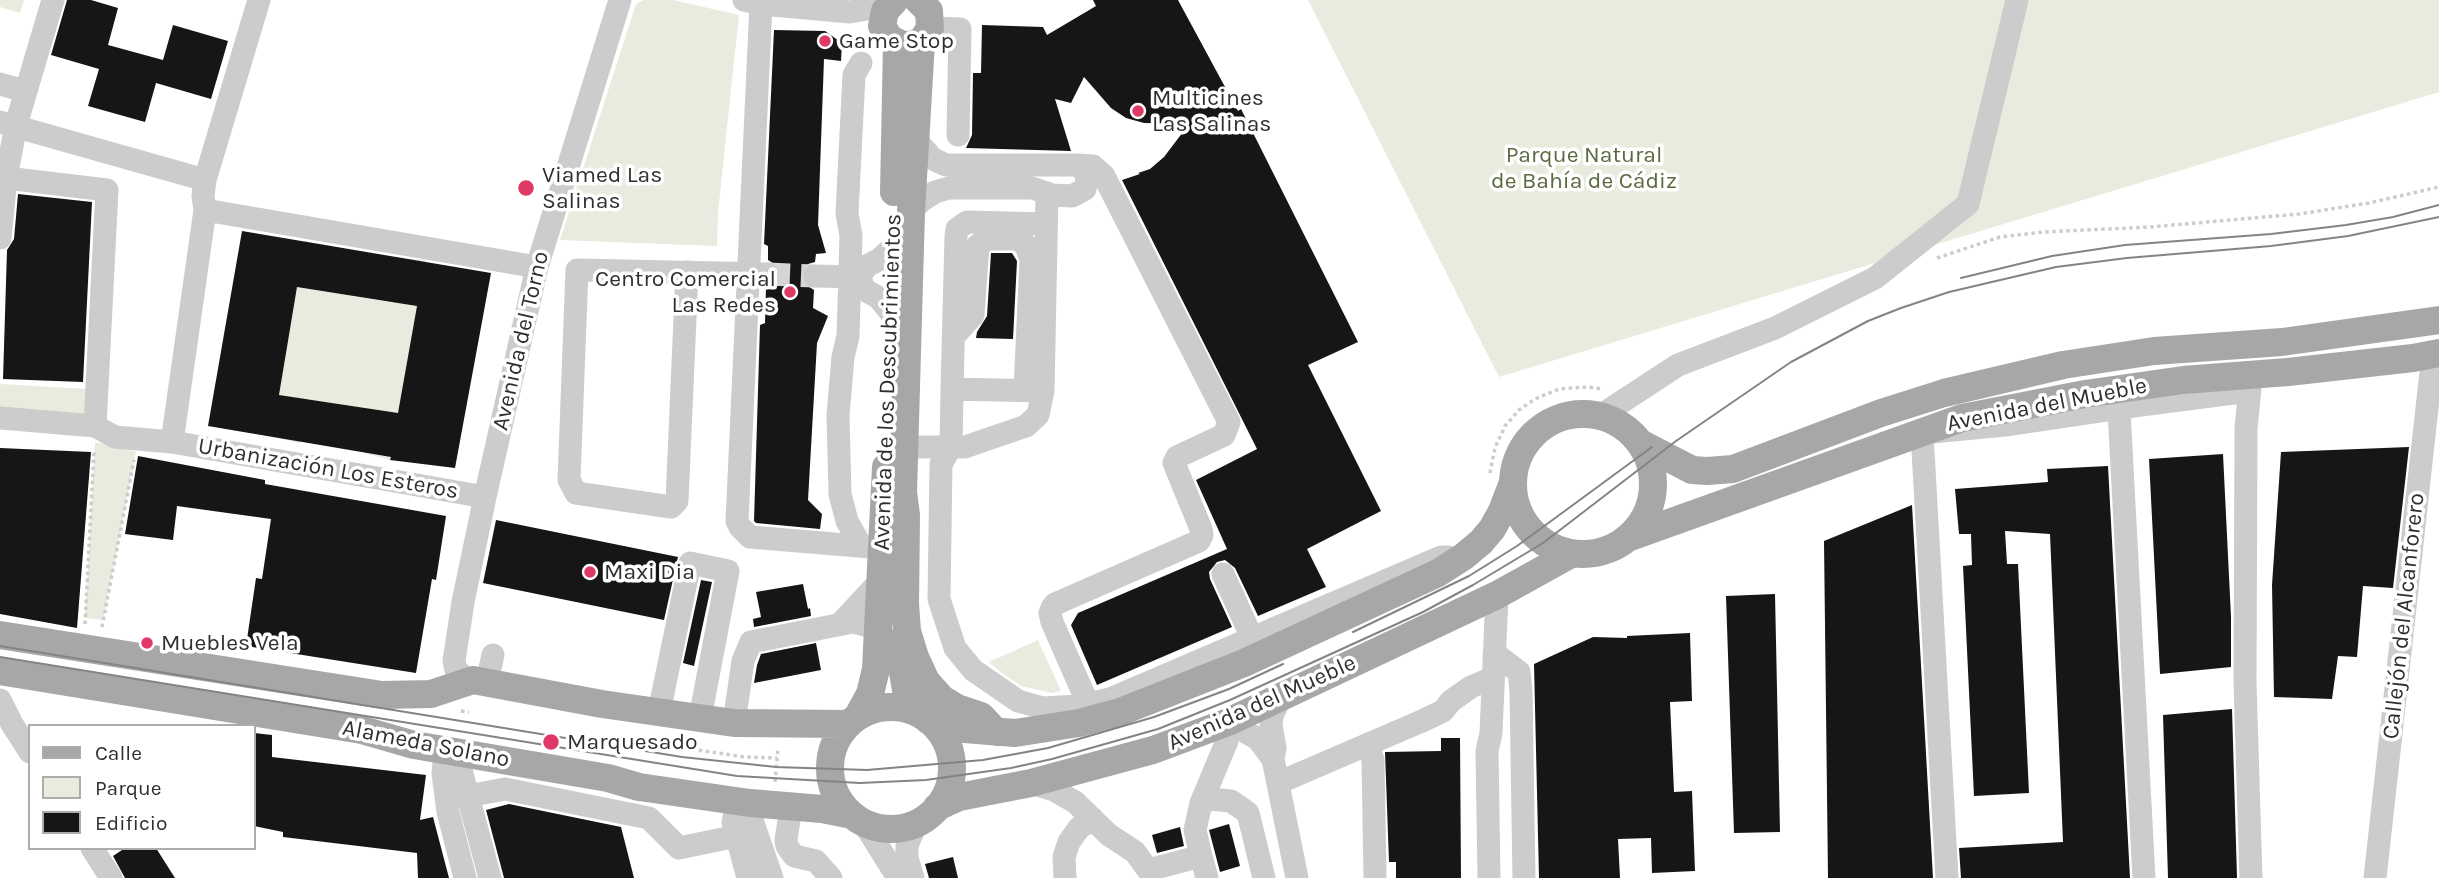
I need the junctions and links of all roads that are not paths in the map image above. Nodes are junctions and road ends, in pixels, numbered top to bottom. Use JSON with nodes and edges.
{"nodes":[{"id":1,"x":53,"y":0,"type":"edge"},
{"id":2,"x":259,"y":0,"type":"edge"},
{"id":3,"x":620,"y":0,"type":"edge"},
{"id":4,"x":2017,"y":0,"type":"edge"},
{"id":5,"x":752,"y":2,"type":"edge"},
{"id":6,"x":892,"y":2,"type":"edge"},
{"id":7,"x":850,"y":12,"type":"junction"},
{"id":8,"x":914,"y":21,"type":"edge"},
{"id":9,"x":861,"y":63,"type":"dead end"},
{"id":10,"x":0,"y":84,"type":"edge"},
{"id":11,"x":25,"y":91,"type":"junction"},
{"id":12,"x":8,"y":123,"type":"edge"},
{"id":13,"x":958,"y":135,"type":"dead end"},
{"id":14,"x":915,"y":139,"type":"junction"},
{"id":15,"x":1079,"y":165,"type":"junction"},
{"id":16,"x":6,"y":178,"type":"junction"},
{"id":17,"x":205,"y":180,"type":"junction"},
{"id":18,"x":1047,"y":193,"type":"junction"},
{"id":19,"x":205,"y":210,"type":"junction"},
{"id":20,"x":912,"y":212,"type":"junction"},
{"id":21,"x":1046,"y":224,"type":"junction"},
{"id":22,"x":0,"y":237,"type":"edge"},
{"id":23,"x":893,"y":247,"type":"junction"},
{"id":24,"x":537,"y":267,"type":"junction"},
{"id":25,"x":687,"y":272,"type":"junction"},
{"id":26,"x":757,"y":274,"type":"junction"},
{"id":27,"x":815,"y":276,"type":"tunnel mouth"},
{"id":28,"x":855,"y":276,"type":"junction"},
{"id":29,"x":891,"y":313,"type":"junction"},
{"id":30,"x":2439,"y":320,"type":"edge"},
{"id":31,"x":954,"y":336,"type":"junction"},
{"id":32,"x":2436,"y":354,"type":"edge"},
{"id":33,"x":2251,"y":383,"type":"junction"},
{"id":34,"x":952,"y":389,"type":"junction"},
{"id":35,"x":1034,"y":391,"type":"junction"},
{"id":36,"x":2119,"y":398,"type":"junction"},
{"id":37,"x":1600,"y":416,"type":"junction"},
{"id":38,"x":0,"y":418,"type":"edge"},
{"id":39,"x":95,"y":426,"type":"junction"},
{"id":40,"x":1922,"y":433,"type":"junction"},
{"id":41,"x":172,"y":442,"type":"junction"},
{"id":42,"x":1640,"y":443,"type":"junction"},
{"id":43,"x":904,"y":447,"type":"junction"},
{"id":44,"x":951,"y":447,"type":"junction"},
{"id":45,"x":1501,"y":480,"type":"junction"},
{"id":46,"x":903,"y":492,"type":"junction"},
{"id":47,"x":485,"y":497,"type":"junction"},
{"id":48,"x":1630,"y":537,"type":"junction"},
{"id":49,"x":872,"y":547,"type":"junction"},
{"id":50,"x":1571,"y":554,"type":"junction"},
{"id":51,"x":1223,"y":574,"type":"dead end"},
{"id":52,"x":882,"y":579,"type":"junction"},
{"id":53,"x":1497,"y":595,"type":"junction"},
{"id":54,"x":841,"y":624,"type":"junction"},
{"id":55,"x":879,"y":629,"type":"junction"},
{"id":56,"x":0,"y":635,"type":"edge"},
{"id":57,"x":1256,"y":647,"type":"junction"},
{"id":58,"x":1493,"y":653,"type":"junction"},
{"id":59,"x":493,"y":655,"type":"dead end"},
{"id":60,"x":0,"y":671,"type":"edge"},
{"id":61,"x":1492,"y":678,"type":"junction"},
{"id":62,"x":480,"y":681,"type":"junction"},
{"id":63,"x":1281,"y":696,"type":"junction"},
{"id":64,"x":1088,"y":704,"type":"junction"},
{"id":65,"x":2,"y":707,"type":"edge"},
{"id":66,"x":659,"y":712,"type":"junction"},
{"id":67,"x":923,"y":716,"type":"junction"},
{"id":68,"x":700,"y":718,"type":"junction"},
{"id":69,"x":853,"y":720,"type":"junction"},
{"id":70,"x":1228,"y":722,"type":"junction"},
{"id":71,"x":734,"y":723,"type":"junction"},
{"id":72,"x":996,"y":732,"type":"junction"},
{"id":73,"x":1368,"y":744,"type":"junction"},
{"id":74,"x":28,"y":749,"type":"edge"},
{"id":75,"x":454,"y":752,"type":"junction"},
{"id":76,"x":1273,"y":759,"type":"junction"},
{"id":77,"x":1031,"y":783,"type":"junction"},
{"id":78,"x":1278,"y":783,"type":"junction"},
{"id":79,"x":468,"y":796,"type":"junction"},
{"id":80,"x":1201,"y":803,"type":"junction"},
{"id":81,"x":763,"y":804,"type":"junction"},
{"id":82,"x":927,"y":816,"type":"junction"},
{"id":83,"x":857,"y":819,"type":"junction"},
{"id":84,"x":1093,"y":819,"type":"junction"},
{"id":85,"x":737,"y":836,"type":"junction"},
{"id":86,"x":93,"y":850,"type":"edge"},
{"id":87,"x":800,"y":858,"type":"junction"},
{"id":88,"x":1204,"y":867,"type":"edge"},
{"id":89,"x":771,"y":874,"type":"edge"},
{"id":90,"x":1149,"y":874,"type":"edge"},
{"id":91,"x":111,"y":878,"type":"edge"},
{"id":92,"x":465,"y":878,"type":"edge"},
{"id":93,"x":490,"y":878,"type":"edge"},
{"id":94,"x":748,"y":878,"type":"edge"},
{"id":95,"x":831,"y":878,"type":"edge"},
{"id":96,"x":898,"y":878,"type":"edge"},
{"id":97,"x":913,"y":878,"type":"edge"},
{"id":98,"x":1065,"y":878,"type":"edge"},
{"id":99,"x":1264,"y":878,"type":"edge"},
{"id":100,"x":1295,"y":878,"type":"edge"},
{"id":101,"x":1375,"y":878,"type":"edge"},
{"id":102,"x":1489,"y":878,"type":"edge"},
{"id":103,"x":1524,"y":878,"type":"edge"},
{"id":104,"x":1947,"y":878,"type":"edge"},
{"id":105,"x":2144,"y":878,"type":"edge"},
{"id":106,"x":2251,"y":878,"type":"edge"},
{"id":107,"x":2375,"y":878,"type":"edge"}],
"edges":[{"from":1,"to":11,"type":"street"},
{"from":2,"to":17,"type":"street"},
{"from":3,"to":24,"type":"street","name":"Avenida del Torno"},
{"from":4,"to":37,"type":"street"},
{"from":5,"to":7,"type":"street"},
{"from":5,"to":26,"type":"street"},
{"from":6,"to":7,"type":"street"},
{"from":6,"to":8,"type":"main road"},
{"from":7,"to":8,"type":"street"},
{"from":8,"to":13,"type":"street"},
{"from":8,"to":14,"type":"main road","name":"Avenida de los Descubrimientos"},
{"from":8,"to":23,"type":"main road","name":"Avenida de los Descubrimientos"},
{"from":9,"to":28,"type":"street"},
{"from":10,"to":11,"type":"street"},
{"from":11,"to":12,"type":"street"},
{"from":12,"to":16,"type":"street"},
{"from":12,"to":17,"type":"street"},
{"from":14,"to":15,"type":"street"},
{"from":14,"to":20,"type":"main road","name":"Avenida de los Descubrimientos"},
{"from":15,"to":18,"type":"street"},
{"from":15,"to":64,"type":"street"},
{"from":16,"to":22,"type":"street"},
{"from":16,"to":39,"type":"street"},
{"from":17,"to":19,"type":"street"},
{"from":18,"to":20,"type":"street"},
{"from":18,"to":21,"type":"street"},
{"from":19,"to":24,"type":"street"},
{"from":19,"to":41,"type":"street"},
{"from":20,"to":43,"type":"main road","name":"Avenida de los Descubrimientos"},
{"from":21,"to":31,"type":"street"},
{"from":21,"to":35,"type":"street"},
{"from":23,"to":28,"type":"street"},
{"from":23,"to":29,"type":"main road","name":"Avenida de los Descubrimientos"},
{"from":24,"to":47,"type":"street","name":"Avenida del Torno"},
{"from":25,"to":25,"type":"street"},
{"from":25,"to":26,"type":"street"},
{"from":26,"to":49,"type":"street"},
{"from":27,"to":28,"type":"street"},
{"from":28,"to":29,"type":"street"},
{"from":28,"to":49,"type":"street"},
{"from":29,"to":49,"type":"main road","name":"Avenida de los Descubrimientos"},
{"from":30,"to":42,"type":"main road","name":"Avenida del Mueble"},
{"from":31,"to":34,"type":"street"},
{"from":31,"to":35,"type":"street"},
{"from":32,"to":33,"type":"main road","name":"Avenida del Mueble"},
{"from":32,"to":107,"type":"street","name":"Callejón del Alcanforero"},
{"from":33,"to":36,"type":"main road","name":"Avenida del Mueble"},
{"from":33,"to":106,"type":"street"},
{"from":34,"to":35,"type":"street"},
{"from":34,"to":44,"type":"street"},
{"from":35,"to":44,"type":"street"},
{"from":36,"to":40,"type":"main road","name":"Avenida del Mueble"},
{"from":36,"to":105,"type":"street"},
{"from":37,"to":42,"type":"main road"},
{"from":37,"to":45,"type":"main road"},
{"from":38,"to":39,"type":"street","name":"Urbanización Los Esteros"},
{"from":39,"to":41,"type":"street","name":"Urbanización Los Esteros"},
{"from":40,"to":48,"type":"main road","name":"Avenida del Mueble"},
{"from":40,"to":104,"type":"street"},
{"from":41,"to":47,"type":"street","name":"Urbanización Los Esteros"},
{"from":42,"to":48,"type":"main road"},
{"from":43,"to":44,"type":"street"},
{"from":43,"to":46,"type":"main road","name":"Avenida de los Descubrimientos"},
{"from":44,"to":64,"type":"street"},
{"from":45,"to":50,"type":"main road"},
{"from":45,"to":57,"type":"main road","name":"Avenida del Mueble"},
{"from":46,"to":67,"type":"main road","name":"Avenida de los Descubrimientos"},
{"from":46,"to":72,"type":"main road","name":"Avenida de los Descubrimientos"},
{"from":47,"to":62,"type":"street","name":"Avenida del Torno"},
{"from":48,"to":50,"type":"main road"},
{"from":49,"to":52,"type":"main road","name":"Avenida de los Descubrimientos"},
{"from":50,"to":53,"type":"main road","name":"Avenida del Mueble"},
{"from":51,"to":57,"type":"street"},
{"from":52,"to":54,"type":"street"},
{"from":52,"to":55,"type":"main road","name":"Avenida de los Descubrimientos"},
{"from":53,"to":58,"type":"street"},
{"from":53,"to":63,"type":"main road","name":"Avenida del Mueble"},
{"from":54,"to":55,"type":"street"},
{"from":54,"to":71,"type":"street"},
{"from":55,"to":69,"type":"main road","name":"Avenida de los Descubrimientos"},
{"from":56,"to":62,"type":"main road","name":"Alameda Solano"},
{"from":57,"to":64,"type":"street"},
{"from":57,"to":72,"type":"main road","name":"Avenida del Mueble"},
{"from":58,"to":61,"type":"street"},
{"from":58,"to":103,"type":"street"},
{"from":59,"to":62,"type":"street"},
{"from":60,"to":75,"type":"main road","name":"Alameda Solano"},
{"from":61,"to":73,"type":"street"},
{"from":61,"to":102,"type":"street"},
{"from":62,"to":66,"type":"main road","name":"Alameda Solano"},
{"from":63,"to":70,"type":"main road","name":"Avenida del Mueble"},
{"from":63,"to":76,"type":"street"},
{"from":65,"to":74,"type":"street"},
{"from":66,"to":68,"type":"main road","name":"Alameda Solano"},
{"from":66,"to":68,"type":"street"},
{"from":67,"to":69,"type":"main road"},
{"from":67,"to":72,"type":"main road","name":"Avenida del Mueble"},
{"from":67,"to":82,"type":"main road"},
{"from":68,"to":71,"type":"main road","name":"Alameda Solano"},
{"from":69,"to":71,"type":"main road","name":"Alameda Solano"},
{"from":69,"to":83,"type":"main road"},
{"from":70,"to":76,"type":"street"},
{"from":70,"to":77,"type":"main road","name":"Avenida del Mueble"},
{"from":70,"to":80,"type":"street"},
{"from":73,"to":78,"type":"street"},
{"from":73,"to":101,"type":"street"},
{"from":75,"to":79,"type":"street"},
{"from":75,"to":81,"type":"main road","name":"Alameda Solano"},
{"from":75,"to":92,"type":"street"},
{"from":76,"to":78,"type":"street"},
{"from":77,"to":82,"type":"main road","name":"Avenida del Mueble"},
{"from":77,"to":84,"type":"street"},
{"from":78,"to":100,"type":"street"},
{"from":79,"to":85,"type":"street"},
{"from":79,"to":93,"type":"street"},
{"from":80,"to":88,"type":"street"},
{"from":80,"to":99,"type":"street"},
{"from":81,"to":83,"type":"main road","name":"Alameda Solano"},
{"from":81,"to":85,"type":"street"},
{"from":81,"to":87,"type":"street"},
{"from":81,"to":89,"type":"street"},
{"from":82,"to":83,"type":"main road"},
{"from":82,"to":97,"type":"street"},
{"from":83,"to":96,"type":"street"},
{"from":84,"to":90,"type":"street"},
{"from":84,"to":98,"type":"street"},
{"from":85,"to":94,"type":"street"},
{"from":86,"to":91,"type":"street"},
{"from":87,"to":89,"type":"street"},
{"from":87,"to":95,"type":"street"},
{"from":88,"to":90,"type":"street"}]}
